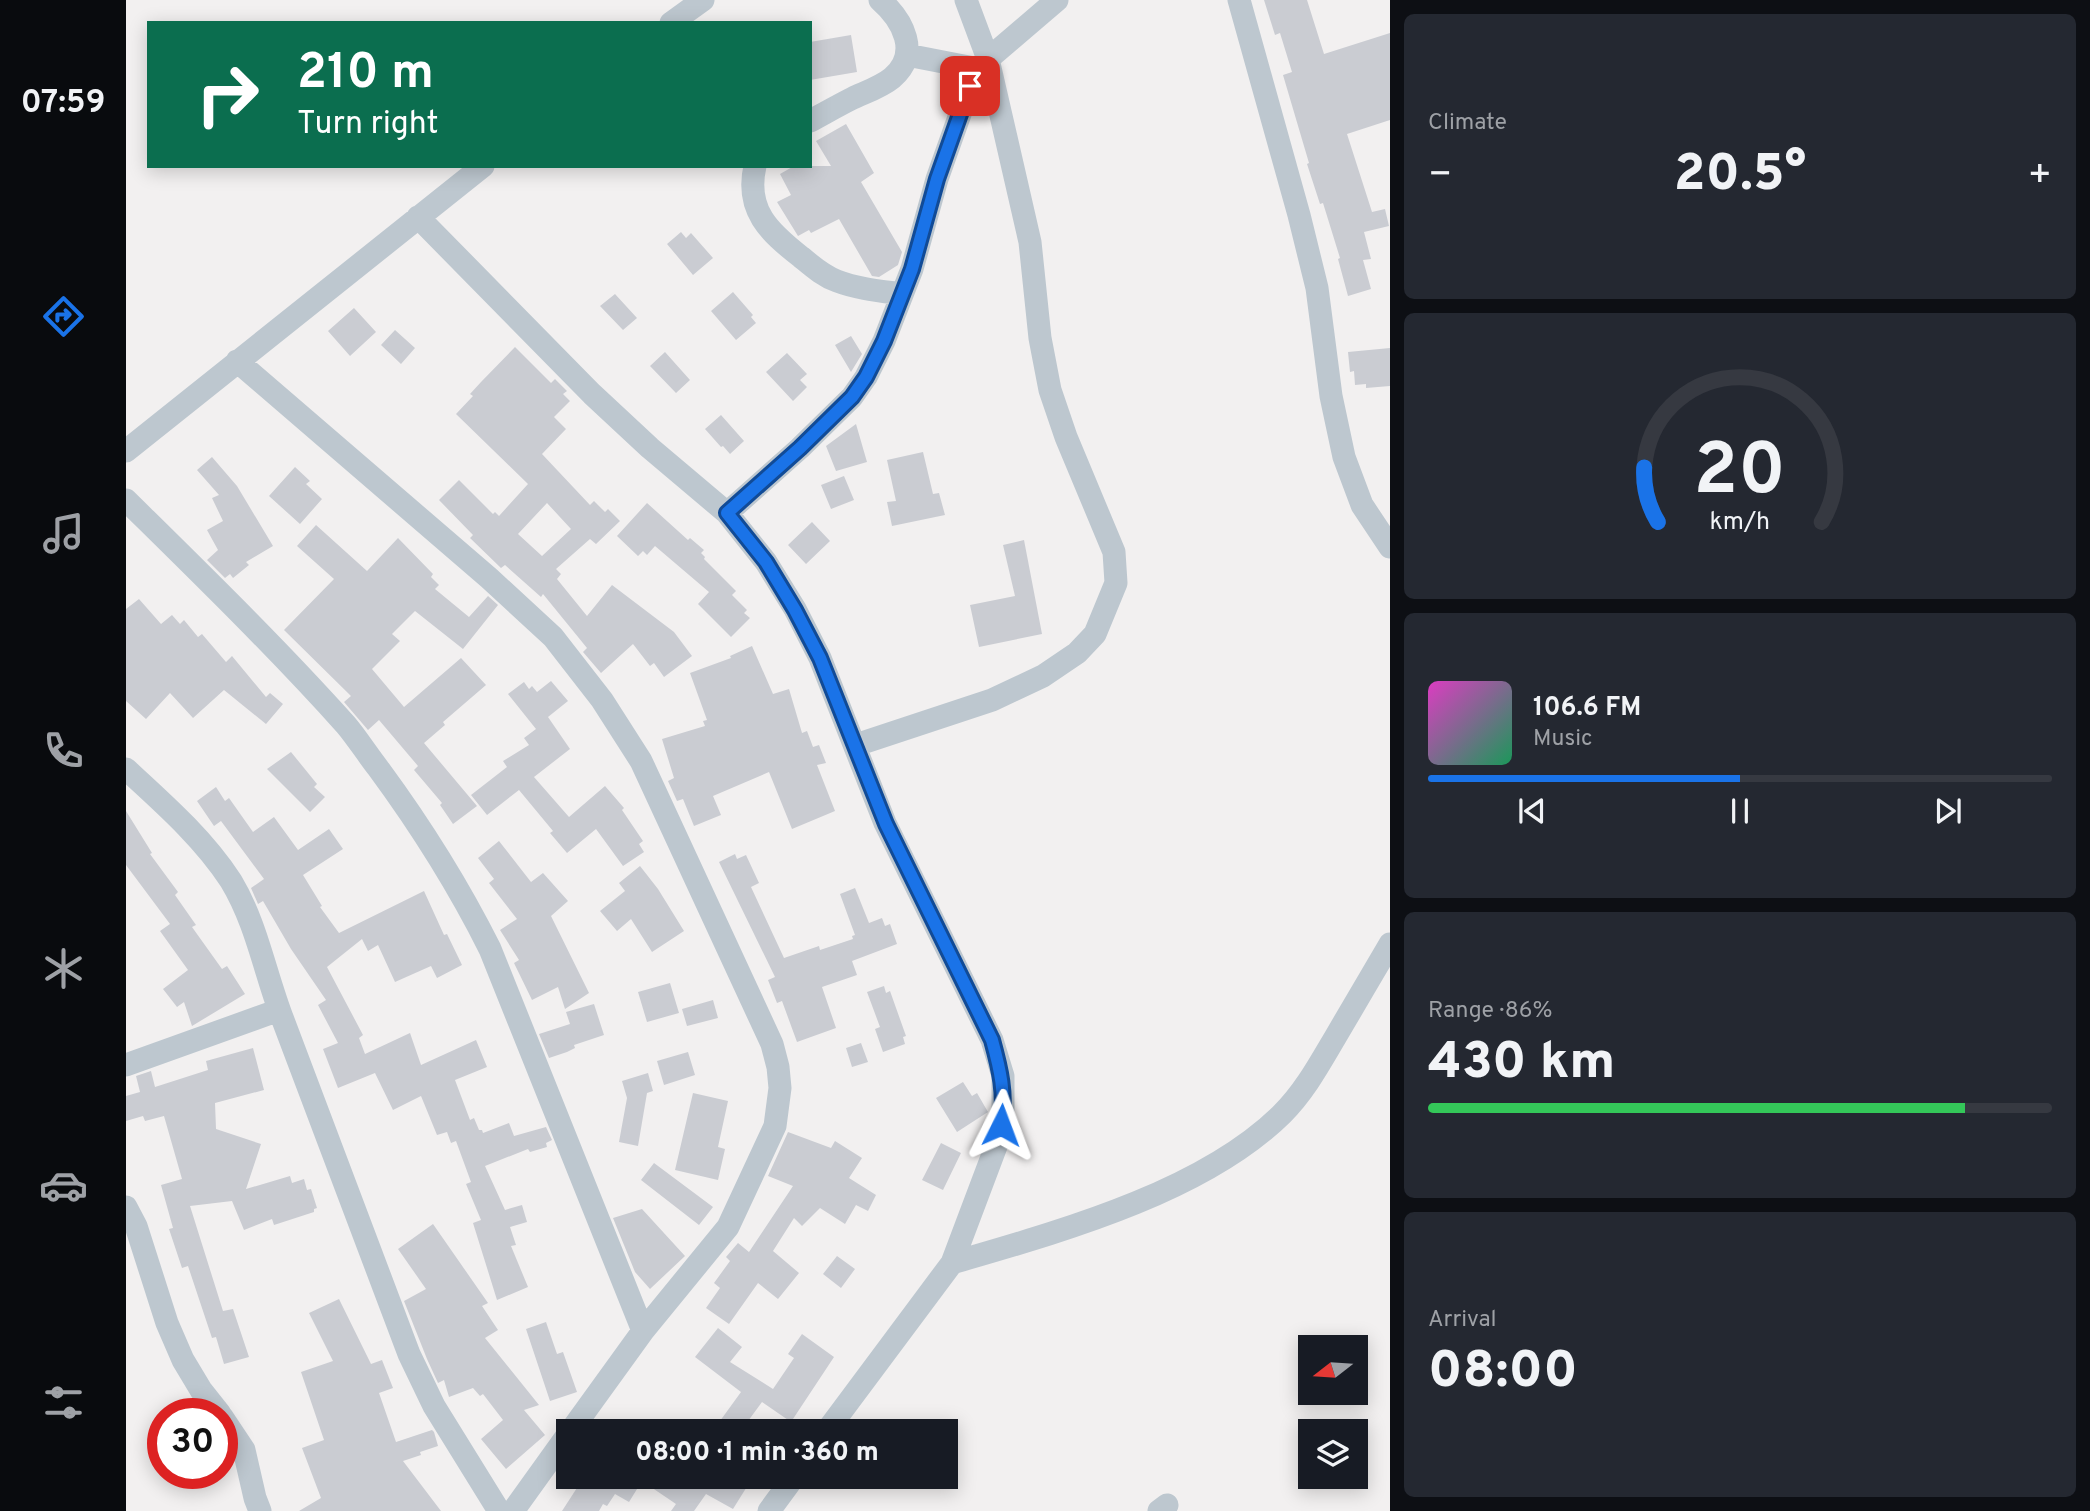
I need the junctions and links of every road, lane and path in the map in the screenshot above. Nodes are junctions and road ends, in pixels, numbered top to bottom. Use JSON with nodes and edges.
{"nodes":[{"id":1,"x":702,"y":0,"type":"edge"},
{"id":2,"x":880,"y":0,"type":"edge"},
{"id":3,"x":966,"y":0,"type":"edge"},
{"id":4,"x":1057,"y":0,"type":"edge"},
{"id":5,"x":1239,"y":0,"type":"edge"},
{"id":6,"x":674,"y":21,"type":"edge"},
{"id":7,"x":906,"y":55,"type":"junction"},
{"id":8,"x":983,"y":64,"type":"junction"},
{"id":9,"x":812,"y":120,"type":"edge"},
{"id":10,"x":480,"y":168,"type":"edge"},
{"id":11,"x":755,"y":168,"type":"edge"},
{"id":12,"x":418,"y":217,"type":"junction"},
{"id":13,"x":902,"y":294,"type":"junction"},
{"id":14,"x":237,"y":361,"type":"junction"},
{"id":15,"x":126,"y":451,"type":"edge"},
{"id":16,"x":126,"y":500,"type":"edge"},
{"id":17,"x":727,"y":513,"type":"junction"},
{"id":18,"x":1390,"y":547,"type":"edge"},
{"id":19,"x":856,"y":745,"type":"junction"},
{"id":20,"x":126,"y":769,"type":"edge"},
{"id":21,"x":1390,"y":944,"type":"edge"},
{"id":22,"x":279,"y":1010,"type":"junction"},
{"id":23,"x":126,"y":1065,"type":"edge"},
{"id":24,"x":126,"y":1207,"type":"edge"},
{"id":25,"x":951,"y":1263,"type":"junction"},
{"id":26,"x":643,"y":1331,"type":"junction"},
{"id":27,"x":207,"y":1398,"type":"edge"},
{"id":28,"x":579,"y":1419,"type":"edge"},
{"id":29,"x":836,"y":1419,"type":"edge"},
{"id":30,"x":238,"y":1441,"type":"edge"},
{"id":31,"x":556,"y":1450,"type":"edge"},
{"id":32,"x":785,"y":1489,"type":"edge"},
{"id":33,"x":260,"y":1511,"type":"edge"},
{"id":34,"x":499,"y":1511,"type":"edge"},
{"id":35,"x":513,"y":1511,"type":"edge"},
{"id":36,"x":769,"y":1511,"type":"edge"}],
"edges":[{"from":1,"to":6,"type":"street"},
{"from":2,"to":7,"type":"street"},
{"from":3,"to":8,"type":"street"},
{"from":4,"to":8,"type":"street"},
{"from":5,"to":18,"type":"street"},
{"from":7,"to":8,"type":"street"},
{"from":7,"to":9,"type":"street"},
{"from":8,"to":13,"type":"street"},
{"from":8,"to":19,"type":"street"},
{"from":10,"to":12,"type":"street"},
{"from":11,"to":13,"type":"street"},
{"from":12,"to":14,"type":"street"},
{"from":12,"to":17,"type":"street"},
{"from":13,"to":17,"type":"street"},
{"from":14,"to":15,"type":"street"},
{"from":14,"to":26,"type":"street"},
{"from":16,"to":26,"type":"street"},
{"from":17,"to":19,"type":"street"},
{"from":19,"to":25,"type":"street"},
{"from":20,"to":22,"type":"street"},
{"from":21,"to":25,"type":"street"},
{"from":22,"to":23,"type":"street"},
{"from":22,"to":34,"type":"street"},
{"from":24,"to":27,"type":"street"},
{"from":25,"to":29,"type":"street"},
{"from":26,"to":28,"type":"street"},
{"from":30,"to":33,"type":"street"},
{"from":31,"to":35,"type":"street"},
{"from":32,"to":36,"type":"street"}]}
